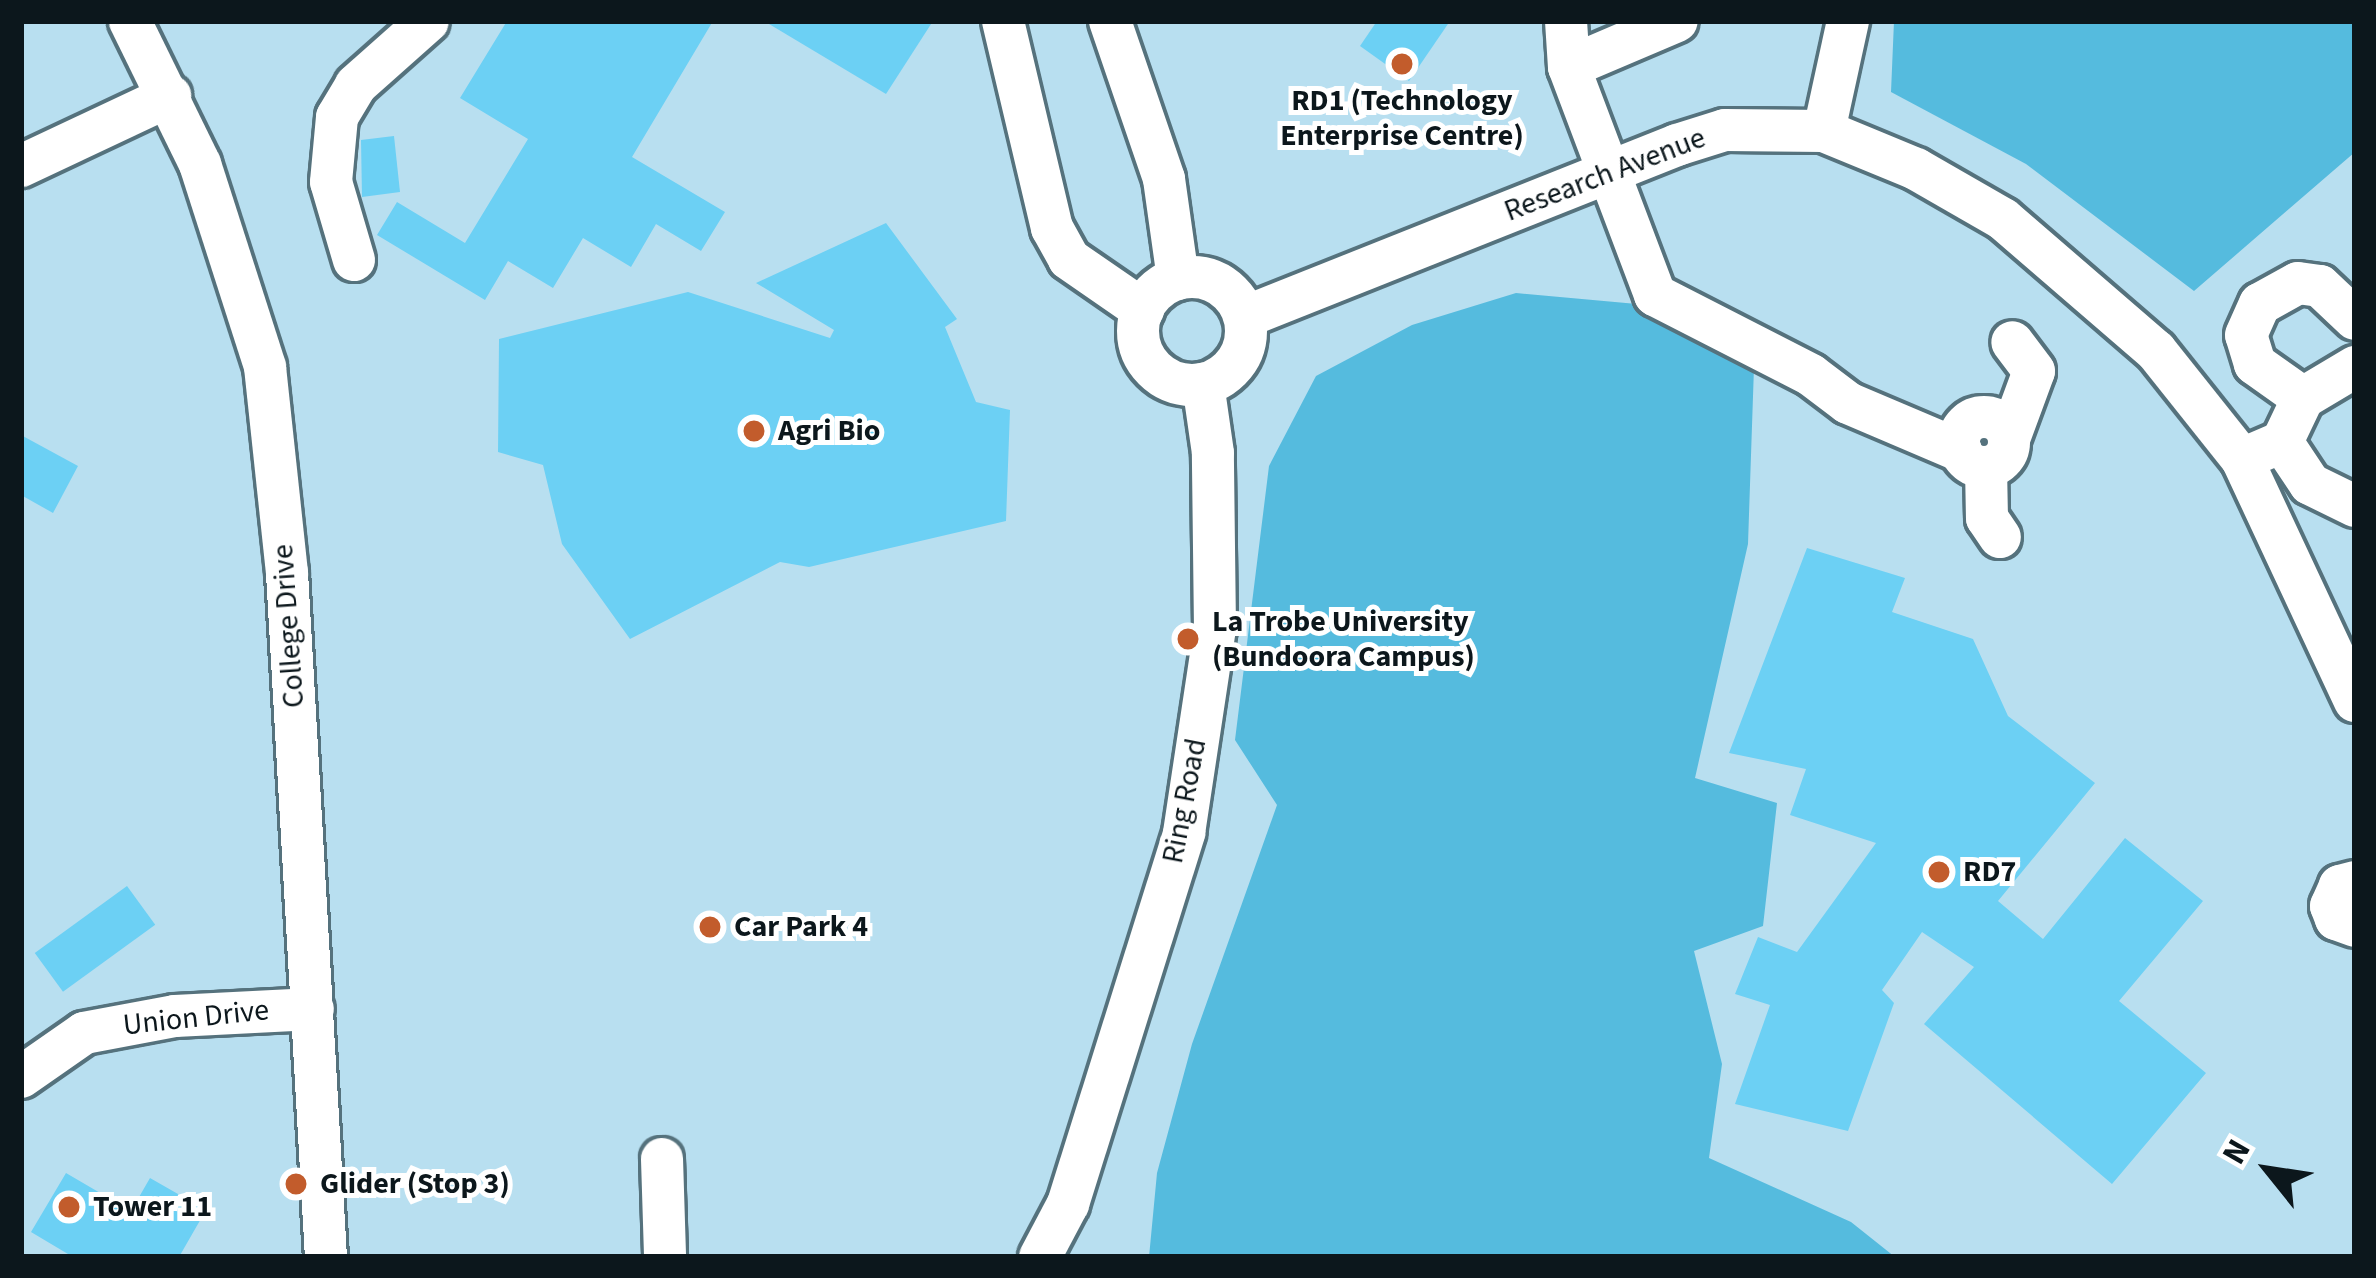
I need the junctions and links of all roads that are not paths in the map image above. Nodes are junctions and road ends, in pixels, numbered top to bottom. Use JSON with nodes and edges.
{"nodes":[{"id":1,"x":130,"y":21,"type":"edge"},
{"id":2,"x":428,"y":21,"type":"edge"},
{"id":3,"x":1003,"y":21,"type":"edge"},
{"id":4,"x":1110,"y":21,"type":"edge"},
{"id":5,"x":1677,"y":21,"type":"edge"},
{"id":6,"x":1848,"y":21,"type":"edge"},
{"id":7,"x":1572,"y":43,"type":"edge"},
{"id":8,"x":170,"y":96,"type":"junction"},
{"id":9,"x":1824,"y":131,"type":"junction"},
{"id":10,"x":1619,"y":165,"type":"junction"},
{"id":11,"x":21,"y":166,"type":"edge"},
{"id":12,"x":354,"y":260,"type":"dead end"},
{"id":13,"x":1178,"y":279,"type":"junction"},
{"id":14,"x":1142,"y":310,"type":"junction"},
{"id":15,"x":1245,"y":317,"type":"junction"},
{"id":16,"x":2355,"y":320,"type":"edge"},
{"id":17,"x":2012,"y":343,"type":"dead end"},
{"id":18,"x":2355,"y":367,"type":"edge"},
{"id":19,"x":1203,"y":384,"type":"junction"},
{"id":20,"x":2303,"y":398,"type":"junction"},
{"id":21,"x":2282,"y":442,"type":"junction"},
{"id":22,"x":1981,"y":445,"type":"junction"},
{"id":23,"x":2242,"y":459,"type":"junction"},
{"id":24,"x":2355,"y":506,"type":"edge"},
{"id":25,"x":2000,"y":537,"type":"dead end"},
{"id":26,"x":2355,"y":701,"type":"edge"},
{"id":27,"x":2355,"y":882,"type":"edge"},
{"id":28,"x":2355,"y":926,"type":"edge"},
{"id":29,"x":313,"y":1009,"type":"junction"},
{"id":30,"x":21,"y":1077,"type":"edge"},
{"id":31,"x":662,"y":1160,"type":"dead end"},
{"id":32,"x":666,"y":1204,"type":"junction"},
{"id":33,"x":1068,"y":1204,"type":"junction"},
{"id":34,"x":326,"y":1257,"type":"edge"},
{"id":35,"x":664,"y":1257,"type":"edge"},
{"id":36,"x":692,"y":1257,"type":"edge"},
{"id":37,"x":1040,"y":1257,"type":"edge"},
{"id":38,"x":1072,"y":1257,"type":"edge"}],
"edges":[{"from":1,"to":8,"type":"street","name":"College Drive"},
{"from":2,"to":12,"type":"street"},
{"from":3,"to":14,"type":"street"},
{"from":4,"to":13,"type":"street"},
{"from":5,"to":7,"type":"street"},
{"from":6,"to":9,"type":"street"},
{"from":7,"to":10,"type":"street"},
{"from":8,"to":11,"type":"street"},
{"from":8,"to":29,"type":"street","name":"College Drive"},
{"from":9,"to":10,"type":"street","name":"Research Avenue"},
{"from":9,"to":23,"type":"street","name":"Research Avenue"},
{"from":10,"to":15,"type":"street","name":"Research Avenue"},
{"from":10,"to":22,"type":"street"},
{"from":13,"to":14,"type":"street"},
{"from":13,"to":15,"type":"street"},
{"from":14,"to":19,"type":"street"},
{"from":15,"to":19,"type":"street"},
{"from":16,"to":20,"type":"street"},
{"from":17,"to":22,"type":"street"},
{"from":18,"to":20,"type":"street"},
{"from":19,"to":33,"type":"street","name":"Ring Road"},
{"from":20,"to":21,"type":"street"},
{"from":21,"to":23,"type":"street"},
{"from":21,"to":24,"type":"street"},
{"from":22,"to":25,"type":"street"},
{"from":23,"to":26,"type":"street","name":"Research Avenue"},
{"from":27,"to":28,"type":"street"},
{"from":29,"to":30,"type":"street","name":"Union Drive"},
{"from":29,"to":34,"type":"street","name":"College Drive"},
{"from":31,"to":32,"type":"street"},
{"from":32,"to":35,"type":"street"},
{"from":32,"to":36,"type":"street"},
{"from":33,"to":37,"type":"street","name":"Ring Road"},
{"from":33,"to":38,"type":"street","name":"Ring Road"}]}
